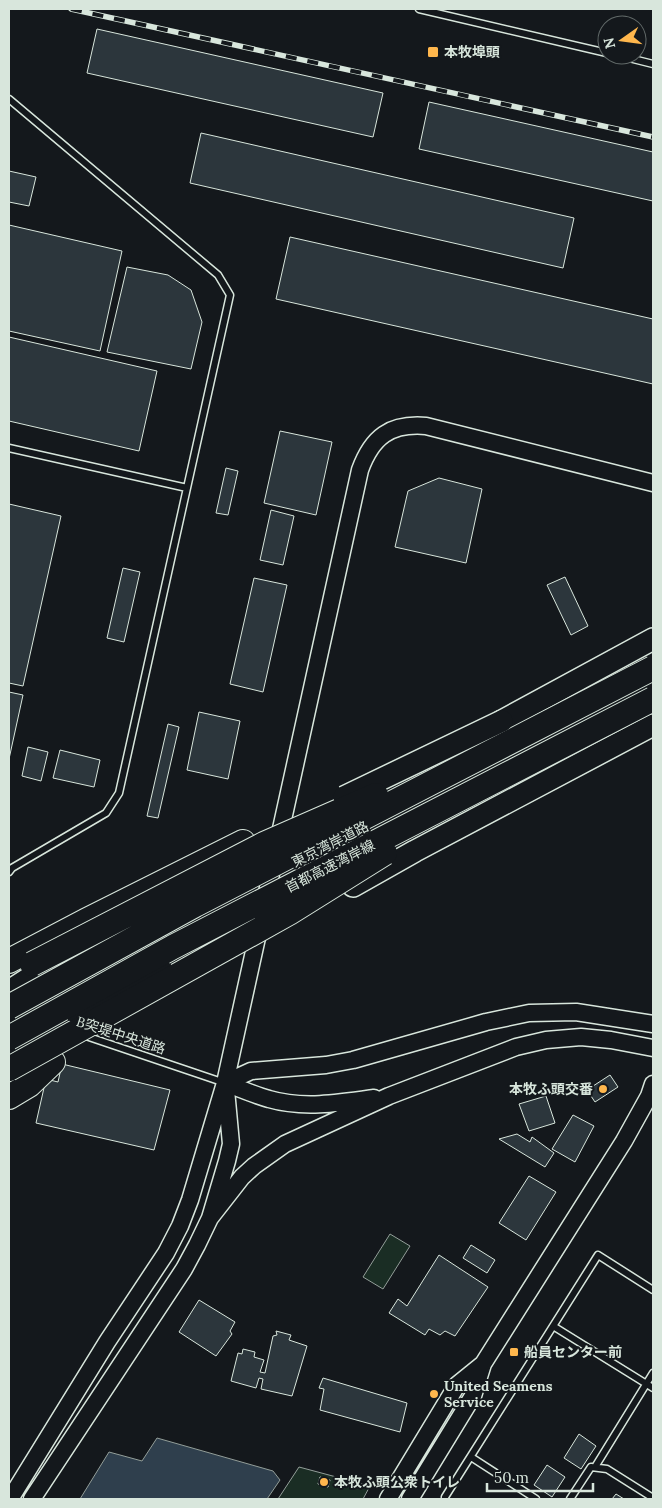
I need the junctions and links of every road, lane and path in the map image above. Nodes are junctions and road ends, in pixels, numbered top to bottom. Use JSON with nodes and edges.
{"nodes":[{"id":1,"x":419,"y":9,"type":"edge"},
{"id":2,"x":430,"y":10,"type":"edge"},
{"id":3,"x":597,"y":51,"type":"edge"},
{"id":4,"x":9,"y":99,"type":"edge"},
{"id":5,"x":9,"y":448,"type":"edge"},
{"id":6,"x":653,"y":483,"type":"edge"},
{"id":7,"x":186,"y":488,"type":"junction"},
{"id":8,"x":653,"y":639,"type":"edge"},
{"id":9,"x":653,"y":668,"type":"edge"},
{"id":10,"x":653,"y":677,"type":"edge"},
{"id":11,"x":653,"y":691,"type":"edge"},
{"id":12,"x":653,"y":699,"type":"edge"},
{"id":13,"x":545,"y":724,"type":"junction"},
{"id":14,"x":653,"y":724,"type":"edge"},
{"id":15,"x":524,"y":765,"type":"junction"},
{"id":16,"x":255,"y":836,"type":"junction"},
{"id":17,"x":9,"y":872,"type":"edge"},
{"id":18,"x":353,"y":886,"type":"junction"},
{"id":19,"x":9,"y":961,"type":"edge"},
{"id":20,"x":9,"y":976,"type":"edge"},
{"id":21,"x":9,"y":991,"type":"edge"},
{"id":22,"x":13,"y":1018,"type":"edge"},
{"id":23,"x":653,"y":1024,"type":"edge"},
{"id":24,"x":51,"y":1026,"type":"dead end"},
{"id":25,"x":60,"y":1029,"type":"dead end"},
{"id":26,"x":9,"y":1038,"type":"edge"},
{"id":27,"x":9,"y":1042,"type":"edge"},
{"id":28,"x":653,"y":1048,"type":"edge"},
{"id":29,"x":53,"y":1062,"type":"junction"},
{"id":30,"x":9,"y":1069,"type":"edge"},
{"id":31,"x":225,"y":1083,"type":"junction"},
{"id":32,"x":653,"y":1084,"type":"edge"},
{"id":33,"x":9,"y":1087,"type":"edge"},
{"id":34,"x":389,"y":1096,"type":"junction"},
{"id":35,"x":9,"y":1097,"type":"edge"},
{"id":36,"x":210,"y":1218,"type":"junction"},
{"id":37,"x":653,"y":1290,"type":"edge"},
{"id":38,"x":553,"y":1326,"type":"junction"},
{"id":39,"x":483,"y":1364,"type":"junction"},
{"id":40,"x":653,"y":1373,"type":"edge"},
{"id":41,"x":650,"y":1386,"type":"edge"},
{"id":42,"x":471,"y":1457,"type":"junction"},
{"id":43,"x":595,"y":1467,"type":"junction"},
{"id":44,"x":13,"y":1494,"type":"edge"},
{"id":45,"x":644,"y":1496,"type":"edge"},
{"id":46,"x":34,"y":1497,"type":"edge"},
{"id":47,"x":445,"y":1497,"type":"dead end"},
{"id":48,"x":653,"y":1498,"type":"edge"},
{"id":49,"x":388,"y":1499,"type":"edge"},
{"id":50,"x":410,"y":1499,"type":"edge"},
{"id":51,"x":536,"y":1499,"type":"edge"},
{"id":52,"x":570,"y":1499,"type":"edge"}],
"edges":[{"from":1,"to":2,"type":"lane"},
{"from":2,"to":3,"type":"lane"},
{"from":4,"to":7,"type":"lane"},
{"from":5,"to":7,"type":"lane"},
{"from":6,"to":31,"type":"street"},
{"from":7,"to":17,"type":"lane"},
{"from":8,"to":16,"type":"highway","bridge":true},
{"from":9,"to":13,"type":"highway","name":"首都高速湾岸線","bridge":true},
{"from":10,"to":22,"type":"highway","name":"東京湾岸道路"},
{"from":11,"to":22,"type":"highway","name":"東京湾岸道路"},
{"from":12,"to":15,"type":"highway","name":"首都高速湾岸線","bridge":true},
{"from":13,"to":20,"type":"highway","bridge":true},
{"from":13,"to":22,"type":"highway","name":"首都高速湾岸線","bridge":true},
{"from":14,"to":18,"type":"highway"},
{"from":15,"to":26,"type":"highway","name":"首都高速湾岸線","bridge":true},
{"from":15,"to":30,"type":"highway","bridge":true},
{"from":16,"to":19,"type":"highway"},
{"from":16,"to":21,"type":"highway","bridge":true},
{"from":18,"to":27,"type":"highway","bridge":true},
{"from":18,"to":29,"type":"highway"},
{"from":22,"to":24,"type":"lane"},
{"from":23,"to":31,"type":"street"},
{"from":25,"to":31,"type":"lane","name":"B突堤中央道路"},
{"from":28,"to":34,"type":"street"},
{"from":29,"to":33,"type":"highway"},
{"from":29,"to":35,"type":"highway"},
{"from":31,"to":34,"type":"street"},
{"from":31,"to":36,"type":"street"},
{"from":31,"to":44,"type":"street"},
{"from":32,"to":39,"type":"street"},
{"from":34,"to":36,"type":"street"},
{"from":36,"to":46,"type":"street"},
{"from":37,"to":38,"type":"lane"},
{"from":38,"to":41,"type":"lane"},
{"from":38,"to":42,"type":"lane"},
{"from":39,"to":49,"type":"street"},
{"from":39,"to":50,"type":"street"},
{"from":40,"to":41,"type":"lane"},
{"from":41,"to":43,"type":"lane"},
{"from":42,"to":47,"type":"lane"},
{"from":42,"to":51,"type":"lane"},
{"from":43,"to":45,"type":"lane"},
{"from":43,"to":52,"type":"lane"},
{"from":45,"to":48,"type":"lane"}]}
